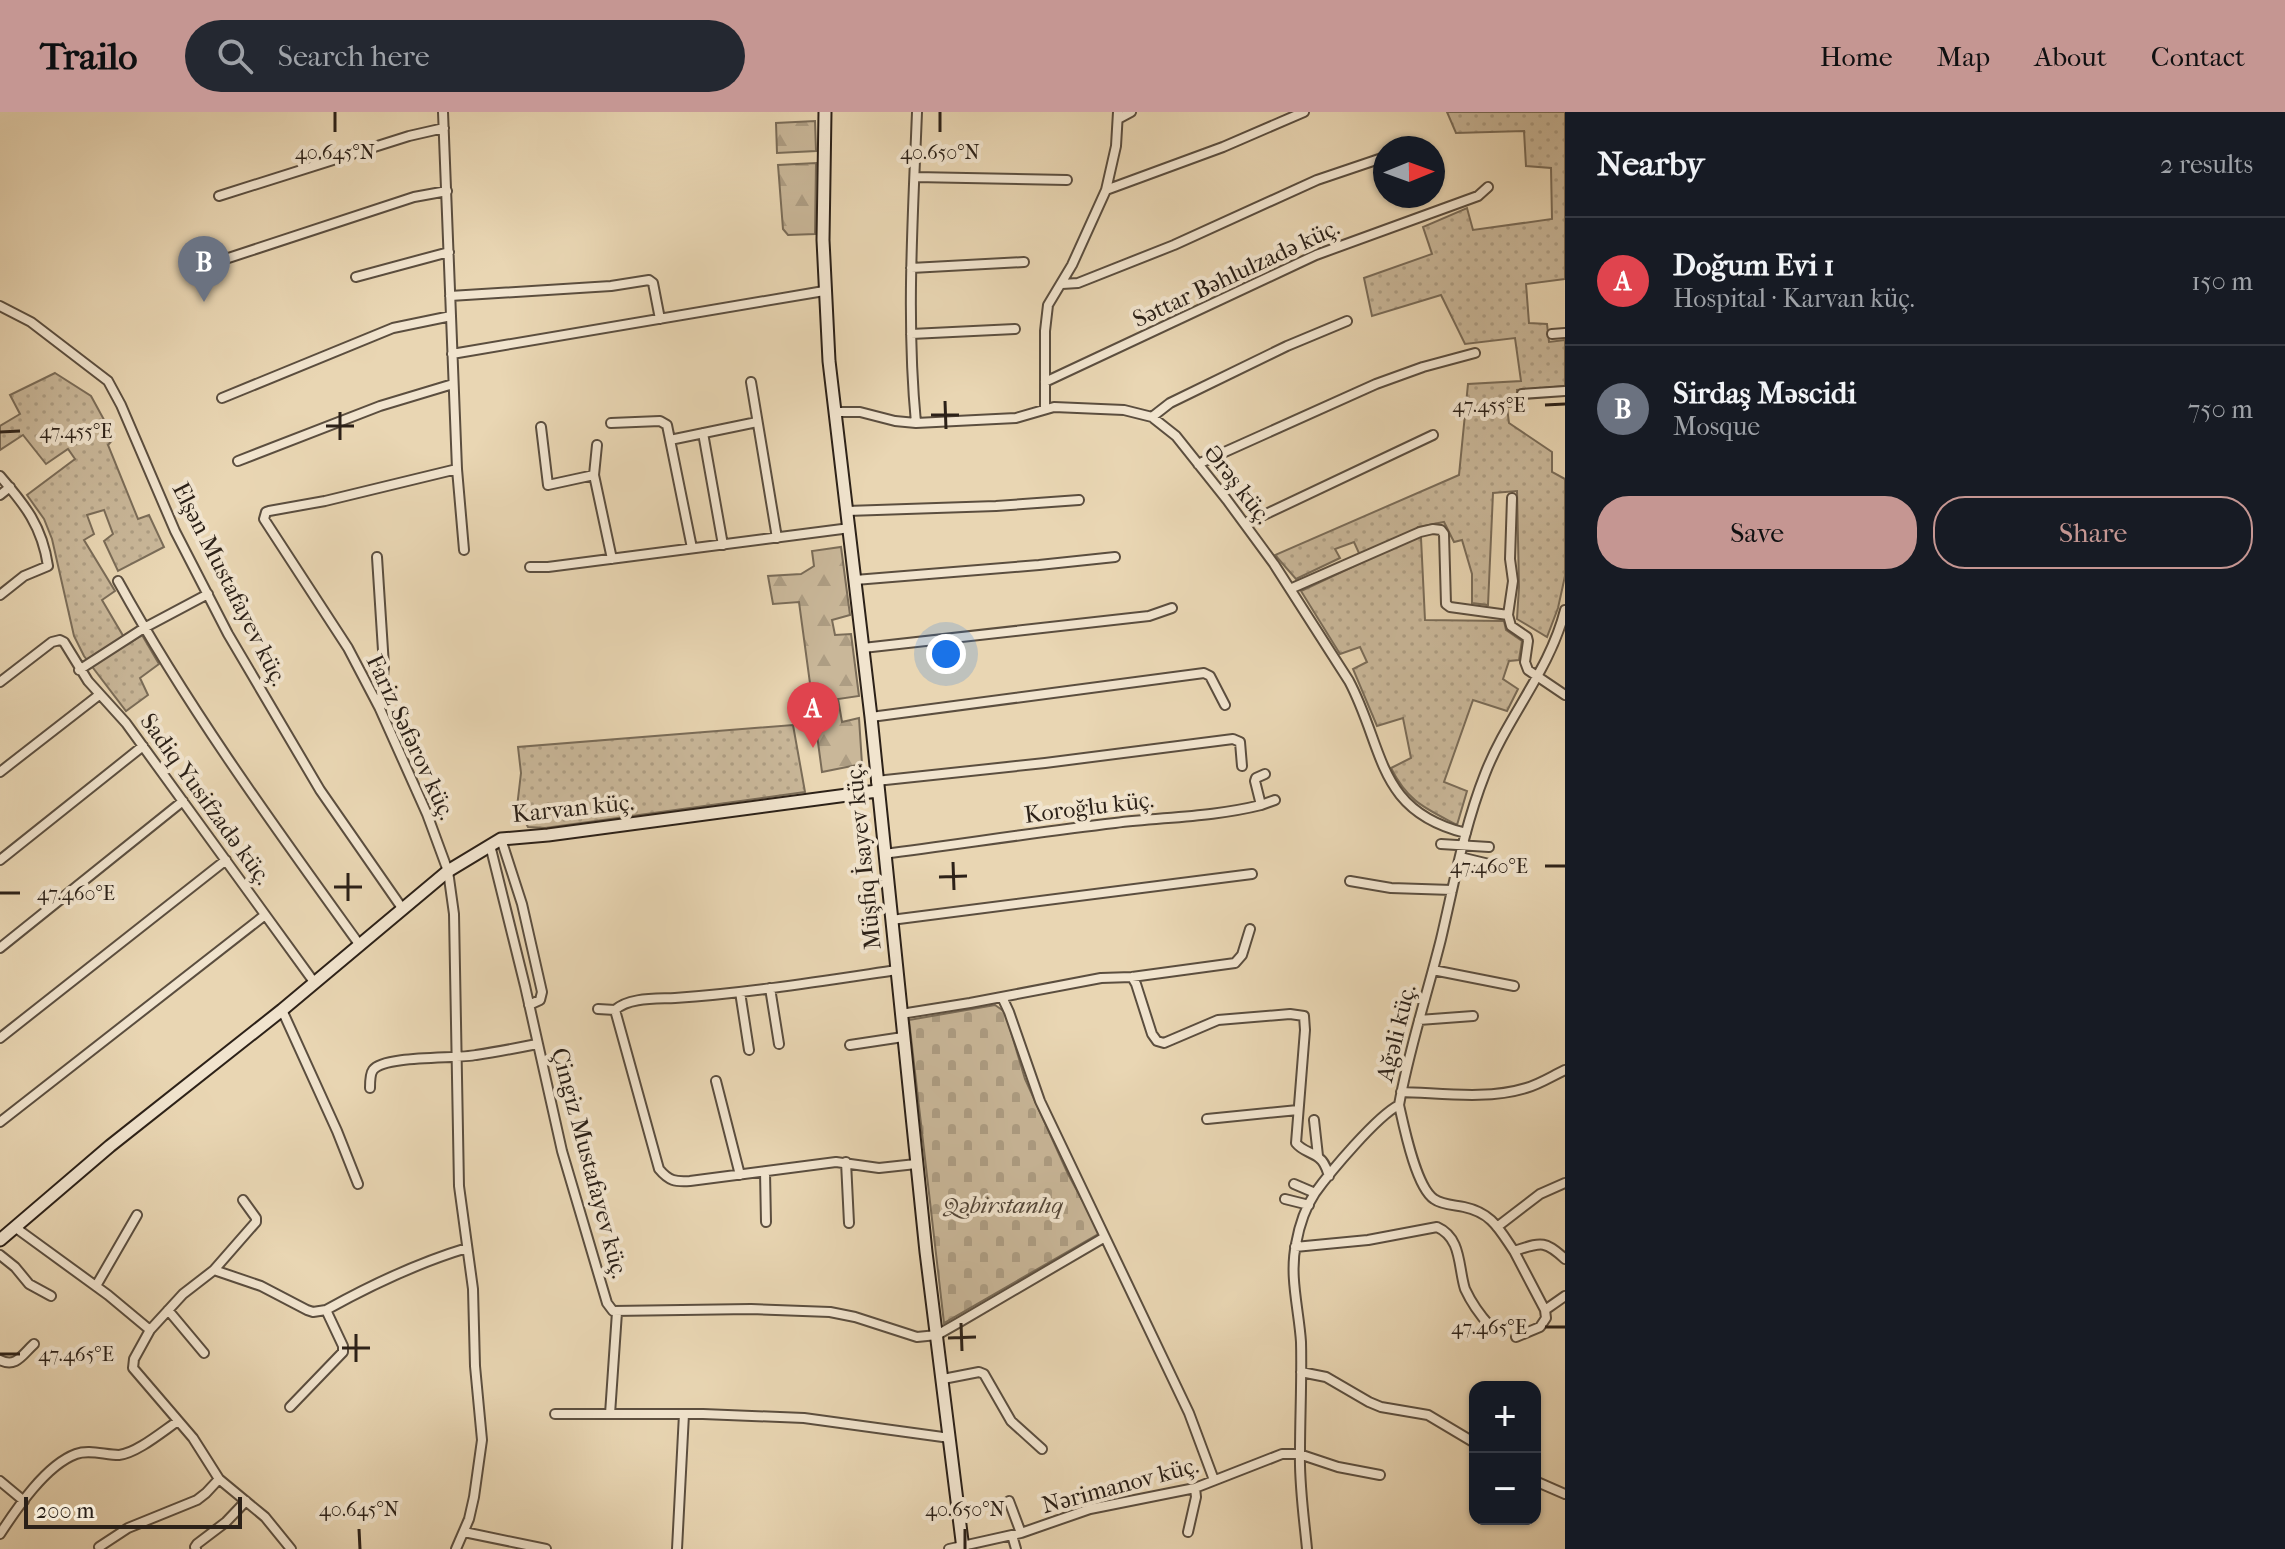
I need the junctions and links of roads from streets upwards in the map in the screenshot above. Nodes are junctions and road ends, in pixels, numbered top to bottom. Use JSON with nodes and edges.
{"nodes":[{"id":1,"x":443,"y":112,"type":"edge"},
{"id":2,"x":825,"y":112,"type":"edge"},
{"id":3,"x":917,"y":112,"type":"edge"},
{"id":4,"x":1131,"y":112,"type":"edge"},
{"id":5,"x":1304,"y":112,"type":"edge"},
{"id":6,"x":1118,"y":115,"type":"edge"},
{"id":7,"x":444,"y":128,"type":"junction"},
{"id":8,"x":1373,"y":161,"type":"edge"},
{"id":9,"x":915,"y":177,"type":"junction"},
{"id":10,"x":1067,"y":180,"type":"dead end"},
{"id":11,"x":1488,"y":187,"type":"dead end"},
{"id":12,"x":1106,"y":190,"type":"junction"},
{"id":13,"x":447,"y":191,"type":"junction"},
{"id":14,"x":219,"y":196,"type":"dead end"},
{"id":15,"x":449,"y":252,"type":"junction"},
{"id":16,"x":1024,"y":262,"type":"dead end"},
{"id":17,"x":201,"y":267,"type":"dead end"},
{"id":18,"x":911,"y":268,"type":"junction"},
{"id":19,"x":356,"y":277,"type":"dead end"},
{"id":20,"x":1062,"y":284,"type":"junction"},
{"id":21,"x":824,"y":291,"type":"junction"},
{"id":22,"x":450,"y":296,"type":"junction"},
{"id":23,"x":0,"y":306,"type":"edge"},
{"id":24,"x":451,"y":316,"type":"junction"},
{"id":25,"x":660,"y":319,"type":"junction"},
{"id":26,"x":1347,"y":321,"type":"dead end"},
{"id":27,"x":1015,"y":329,"type":"dead end"},
{"id":28,"x":1565,"y":333,"type":"edge"},
{"id":29,"x":911,"y":334,"type":"junction"},
{"id":30,"x":1552,"y":334,"type":"dead end"},
{"id":31,"x":1475,"y":353,"type":"dead end"},
{"id":32,"x":452,"y":354,"type":"junction"},
{"id":33,"x":751,"y":382,"type":"dead end"},
{"id":34,"x":1045,"y":382,"type":"junction"},
{"id":35,"x":453,"y":384,"type":"junction"},
{"id":36,"x":1565,"y":391,"type":"edge"},
{"id":37,"x":1522,"y":394,"type":"dead end"},
{"id":38,"x":222,"y":398,"type":"dead end"},
{"id":39,"x":1045,"y":409,"type":"junction"},
{"id":40,"x":835,"y":412,"type":"junction"},
{"id":41,"x":1152,"y":417,"type":"junction"},
{"id":42,"x":757,"y":422,"type":"junction"},
{"id":43,"x":611,"y":423,"type":"dead end"},
{"id":44,"x":916,"y":423,"type":"junction"},
{"id":45,"x":541,"y":427,"type":"dead end"},
{"id":46,"x":703,"y":433,"type":"junction"},
{"id":47,"x":1433,"y":435,"type":"dead end"},
{"id":48,"x":670,"y":440,"type":"junction"},
{"id":49,"x":597,"y":445,"type":"dead end"},
{"id":50,"x":238,"y":461,"type":"dead end"},
{"id":51,"x":1198,"y":464,"type":"junction"},
{"id":52,"x":457,"y":469,"type":"junction"},
{"id":53,"x":594,"y":475,"type":"junction"},
{"id":54,"x":0,"y":476,"type":"edge"},
{"id":55,"x":10,"y":487,"type":"junction"},
{"id":56,"x":0,"y":495,"type":"edge"},
{"id":57,"x":1512,"y":498,"type":"dead end"},
{"id":58,"x":1079,"y":500,"type":"dead end"},
{"id":59,"x":847,"y":511,"type":"junction"},
{"id":60,"x":1245,"y":524,"type":"junction"},
{"id":61,"x":850,"y":528,"type":"junction"},
{"id":62,"x":777,"y":538,"type":"junction"},
{"id":63,"x":723,"y":545,"type":"junction"},
{"id":64,"x":692,"y":548,"type":"junction"},
{"id":65,"x":464,"y":550,"type":"dead end"},
{"id":66,"x":377,"y":557,"type":"dead end"},
{"id":67,"x":1115,"y":557,"type":"dead end"},
{"id":68,"x":612,"y":559,"type":"junction"},
{"id":69,"x":530,"y":567,"type":"dead end"},
{"id":70,"x":855,"y":580,"type":"junction"},
{"id":71,"x":118,"y":581,"type":"dead end"},
{"id":72,"x":1290,"y":589,"type":"junction"},
{"id":73,"x":208,"y":594,"type":"junction"},
{"id":74,"x":0,"y":595,"type":"edge"},
{"id":75,"x":1172,"y":608,"type":"dead end"},
{"id":76,"x":1565,"y":610,"type":"edge"},
{"id":77,"x":1508,"y":615,"type":"junction"},
{"id":78,"x":144,"y":628,"type":"junction"},
{"id":79,"x":1562,"y":632,"type":"edge"},
{"id":80,"x":863,"y":648,"type":"junction"},
{"id":81,"x":79,"y":670,"type":"junction"},
{"id":82,"x":1537,"y":676,"type":"junction"},
{"id":83,"x":0,"y":682,"type":"edge"},
{"id":84,"x":99,"y":695,"type":"junction"},
{"id":85,"x":1565,"y":695,"type":"edge"},
{"id":86,"x":1225,"y":705,"type":"dead end"},
{"id":87,"x":380,"y":709,"type":"junction"},
{"id":88,"x":871,"y":717,"type":"junction"},
{"id":89,"x":143,"y":746,"type":"junction"},
{"id":90,"x":1242,"y":766,"type":"dead end"},
{"id":91,"x":0,"y":772,"type":"edge"},
{"id":92,"x":1265,"y":774,"type":"dead end"},
{"id":93,"x":877,"y":786,"type":"junction"},
{"id":94,"x":1275,"y":800,"type":"dead end"},
{"id":95,"x":183,"y":801,"type":"junction"},
{"id":96,"x":1261,"y":805,"type":"junction"},
{"id":97,"x":1466,"y":833,"type":"junction"},
{"id":98,"x":496,"y":842,"type":"junction"},
{"id":99,"x":1441,"y":844,"type":"dead end"},
{"id":100,"x":1463,"y":846,"type":"junction"},
{"id":101,"x":1489,"y":847,"type":"dead end"},
{"id":102,"x":884,"y":854,"type":"junction"},
{"id":103,"x":1460,"y":857,"type":"junction"},
{"id":104,"x":0,"y":860,"type":"edge"},
{"id":105,"x":226,"y":860,"type":"junction"},
{"id":106,"x":1489,"y":864,"type":"dead end"},
{"id":107,"x":448,"y":871,"type":"junction"},
{"id":108,"x":1252,"y":874,"type":"dead end"},
{"id":109,"x":1350,"y":881,"type":"dead end"},
{"id":110,"x":1452,"y":890,"type":"junction"},
{"id":111,"x":402,"y":908,"type":"junction"},
{"id":112,"x":265,"y":915,"type":"junction"},
{"id":113,"x":891,"y":920,"type":"junction"},
{"id":114,"x":1250,"y":929,"type":"dead end"},
{"id":115,"x":359,"y":944,"type":"junction"},
{"id":116,"x":0,"y":948,"type":"edge"},
{"id":117,"x":897,"y":970,"type":"junction"},
{"id":118,"x":1433,"y":970,"type":"junction"},
{"id":119,"x":1132,"y":977,"type":"junction"},
{"id":120,"x":314,"y":982,"type":"junction"},
{"id":121,"x":1514,"y":986,"type":"dead end"},
{"id":122,"x":770,"y":988,"type":"junction"},
{"id":123,"x":740,"y":992,"type":"junction"},
{"id":124,"x":1002,"y":997,"type":"junction"},
{"id":125,"x":529,"y":1005,"type":"junction"},
{"id":126,"x":598,"y":1009,"type":"dead end"},
{"id":127,"x":282,"y":1010,"type":"junction"},
{"id":128,"x":615,"y":1010,"type":"junction"},
{"id":129,"x":901,"y":1014,"type":"junction"},
{"id":130,"x":1473,"y":1016,"type":"dead end"},
{"id":131,"x":1419,"y":1020,"type":"junction"},
{"id":132,"x":903,"y":1037,"type":"junction"},
{"id":133,"x":0,"y":1038,"type":"edge"},
{"id":134,"x":537,"y":1044,"type":"junction"},
{"id":135,"x":779,"y":1044,"type":"dead end"},
{"id":136,"x":850,"y":1045,"type":"dead end"},
{"id":137,"x":749,"y":1050,"type":"dead end"},
{"id":138,"x":456,"y":1056,"type":"junction"},
{"id":139,"x":1565,"y":1070,"type":"edge"},
{"id":140,"x":716,"y":1081,"type":"dead end"},
{"id":141,"x":370,"y":1088,"type":"dead end"},
{"id":142,"x":1401,"y":1092,"type":"junction"},
{"id":143,"x":1399,"y":1105,"type":"junction"},
{"id":144,"x":1298,"y":1110,"type":"junction"},
{"id":145,"x":1207,"y":1119,"type":"dead end"},
{"id":146,"x":1314,"y":1120,"type":"dead end"},
{"id":147,"x":0,"y":1122,"type":"edge"},
{"id":148,"x":1318,"y":1156,"type":"junction"},
{"id":149,"x":846,"y":1162,"type":"junction"},
{"id":150,"x":916,"y":1164,"type":"junction"},
{"id":151,"x":765,"y":1172,"type":"junction"},
{"id":152,"x":740,"y":1175,"type":"junction"},
{"id":153,"x":1329,"y":1176,"type":"junction"},
{"id":154,"x":1565,"y":1183,"type":"edge"},
{"id":155,"x":358,"y":1184,"type":"dead end"},
{"id":156,"x":1294,"y":1184,"type":"dead end"},
{"id":157,"x":1315,"y":1193,"type":"junction"},
{"id":158,"x":1285,"y":1199,"type":"dead end"},
{"id":159,"x":243,"y":1200,"type":"dead end"},
{"id":160,"x":1309,"y":1205,"type":"junction"},
{"id":161,"x":137,"y":1215,"type":"dead end"},
{"id":162,"x":766,"y":1222,"type":"dead end"},
{"id":163,"x":849,"y":1223,"type":"dead end"},
{"id":164,"x":1497,"y":1227,"type":"junction"},
{"id":165,"x":16,"y":1228,"type":"junction"},
{"id":166,"x":1105,"y":1237,"type":"junction"},
{"id":167,"x":0,"y":1240,"type":"edge"},
{"id":168,"x":1295,"y":1247,"type":"junction"},
{"id":169,"x":467,"y":1248,"type":"junction"},
{"id":170,"x":1514,"y":1251,"type":"junction"},
{"id":171,"x":0,"y":1255,"type":"edge"},
{"id":172,"x":1565,"y":1259,"type":"edge"},
{"id":173,"x":214,"y":1270,"type":"junction"},
{"id":174,"x":96,"y":1286,"type":"junction"},
{"id":175,"x":51,"y":1296,"type":"dead end"},
{"id":176,"x":1565,"y":1296,"type":"edge"},
{"id":177,"x":168,"y":1310,"type":"junction"},
{"id":178,"x":326,"y":1310,"type":"junction"},
{"id":179,"x":1545,"y":1310,"type":"junction"},
{"id":180,"x":617,"y":1312,"type":"junction"},
{"id":181,"x":1490,"y":1326,"type":"dead end"},
{"id":182,"x":150,"y":1330,"type":"junction"},
{"id":183,"x":937,"y":1335,"type":"junction"},
{"id":184,"x":1516,"y":1337,"type":"dead end"},
{"id":185,"x":34,"y":1344,"type":"dead end"},
{"id":186,"x":204,"y":1353,"type":"dead end"},
{"id":187,"x":0,"y":1360,"type":"edge"},
{"id":188,"x":1301,"y":1372,"type":"junction"},
{"id":189,"x":943,"y":1379,"type":"junction"},
{"id":190,"x":290,"y":1407,"type":"dead end"},
{"id":191,"x":555,"y":1414,"type":"dead end"},
{"id":192,"x":610,"y":1414,"type":"junction"},
{"id":193,"x":684,"y":1414,"type":"junction"},
{"id":194,"x":178,"y":1421,"type":"junction"},
{"id":195,"x":950,"y":1438,"type":"junction"},
{"id":196,"x":1469,"y":1439,"type":"edge"},
{"id":197,"x":1042,"y":1449,"type":"dead end"},
{"id":198,"x":1299,"y":1454,"type":"junction"},
{"id":199,"x":1380,"y":1475,"type":"dead end"},
{"id":200,"x":219,"y":1479,"type":"junction"},
{"id":201,"x":1214,"y":1480,"type":"junction"},
{"id":202,"x":0,"y":1481,"type":"edge"},
{"id":203,"x":1541,"y":1484,"type":"edge"},
{"id":204,"x":1195,"y":1488,"type":"junction"},
{"id":205,"x":1565,"y":1494,"type":"edge"},
{"id":206,"x":24,"y":1501,"type":"junction"},
{"id":207,"x":246,"y":1501,"type":"junction"},
{"id":208,"x":1009,"y":1501,"type":"dead end"},
{"id":209,"x":464,"y":1532,"type":"junction"},
{"id":210,"x":1188,"y":1532,"type":"dead end"},
{"id":211,"x":0,"y":1534,"type":"edge"},
{"id":212,"x":1017,"y":1534,"type":"junction"},
{"id":213,"x":99,"y":1547,"type":"dead end"},
{"id":214,"x":963,"y":1548,"type":"edge"},
{"id":215,"x":196,"y":1549,"type":"edge"},
{"id":216,"x":291,"y":1549,"type":"edge"},
{"id":217,"x":456,"y":1549,"type":"edge"},
{"id":218,"x":546,"y":1549,"type":"edge"},
{"id":219,"x":677,"y":1549,"type":"edge"},
{"id":220,"x":949,"y":1549,"type":"edge"},
{"id":221,"x":1016,"y":1549,"type":"edge"},
{"id":222,"x":1307,"y":1549,"type":"edge"}],
"edges":[{"from":1,"to":7,"type":"street"},
{"from":2,"to":21,"type":"street","name":"Müşfiq İsayev küç."},
{"from":3,"to":9,"type":"street"},
{"from":4,"to":6,"type":"street"},
{"from":5,"to":12,"type":"street"},
{"from":6,"to":12,"type":"street"},
{"from":7,"to":13,"type":"street"},
{"from":7,"to":14,"type":"street"},
{"from":8,"to":20,"type":"street"},
{"from":9,"to":10,"type":"street"},
{"from":9,"to":18,"type":"street"},
{"from":11,"to":34,"type":"street","name":"Səttar Bəhlulzadə küç."},
{"from":12,"to":20,"type":"street"},
{"from":13,"to":15,"type":"street"},
{"from":13,"to":17,"type":"street"},
{"from":15,"to":19,"type":"street"},
{"from":15,"to":22,"type":"street"},
{"from":16,"to":18,"type":"street"},
{"from":18,"to":29,"type":"street"},
{"from":20,"to":34,"type":"street"},
{"from":21,"to":25,"type":"street"},
{"from":21,"to":40,"type":"street","name":"Müşfiq İsayev küç."},
{"from":22,"to":24,"type":"street"},
{"from":22,"to":25,"type":"street"},
{"from":23,"to":73,"type":"street","name":"Elşən Mustafayev küç."},
{"from":24,"to":32,"type":"street"},
{"from":24,"to":38,"type":"street"},
{"from":25,"to":32,"type":"street"},
{"from":26,"to":41,"type":"street"},
{"from":27,"to":29,"type":"street"},
{"from":28,"to":30,"type":"street"},
{"from":29,"to":44,"type":"street"},
{"from":31,"to":51,"type":"street"},
{"from":32,"to":35,"type":"street"},
{"from":33,"to":42,"type":"street"},
{"from":34,"to":39,"type":"street"},
{"from":35,"to":50,"type":"street"},
{"from":35,"to":52,"type":"street"},
{"from":36,"to":37,"type":"street"},
{"from":39,"to":41,"type":"street"},
{"from":39,"to":44,"type":"street"},
{"from":40,"to":44,"type":"street"},
{"from":40,"to":59,"type":"street","name":"Müşfiq İsayev küç."},
{"from":41,"to":51,"type":"street","name":"Ərəş küç."},
{"from":42,"to":46,"type":"street"},
{"from":42,"to":62,"type":"street"},
{"from":43,"to":48,"type":"street"},
{"from":45,"to":53,"type":"street"},
{"from":46,"to":48,"type":"street"},
{"from":46,"to":63,"type":"street"},
{"from":47,"to":60,"type":"street"},
{"from":48,"to":64,"type":"street"},
{"from":49,"to":53,"type":"street"},
{"from":51,"to":60,"type":"street","name":"Ərəş küç."},
{"from":52,"to":65,"type":"street"},
{"from":52,"to":87,"type":"street","name":"Fariz Səfərov küç."},
{"from":53,"to":68,"type":"street"},
{"from":54,"to":55,"type":"street"},
{"from":55,"to":56,"type":"street"},
{"from":55,"to":74,"type":"street"},
{"from":57,"to":77,"type":"street"},
{"from":58,"to":59,"type":"street"},
{"from":59,"to":61,"type":"street","name":"Müşfiq İsayev küç."},
{"from":60,"to":72,"type":"street","name":"Ərəş küç."},
{"from":61,"to":62,"type":"street"},
{"from":61,"to":70,"type":"street","name":"Müşfiq İsayev küç."},
{"from":62,"to":63,"type":"street"},
{"from":63,"to":64,"type":"street"},
{"from":64,"to":68,"type":"street"},
{"from":66,"to":87,"type":"street"},
{"from":67,"to":70,"type":"street"},
{"from":68,"to":69,"type":"street"},
{"from":70,"to":80,"type":"street","name":"Müşfiq İsayev küç."},
{"from":71,"to":78,"type":"street"},
{"from":72,"to":77,"type":"street"},
{"from":72,"to":97,"type":"street","name":"Ərəş küç."},
{"from":73,"to":78,"type":"street"},
{"from":73,"to":111,"type":"street","name":"Elşən Mustafayev küç."},
{"from":75,"to":80,"type":"street"},
{"from":76,"to":79,"type":"street","name":"Ağəli küç."},
{"from":77,"to":82,"type":"street"},
{"from":78,"to":81,"type":"street"},
{"from":78,"to":115,"type":"street"},
{"from":79,"to":82,"type":"street","name":"Ağəli küç."},
{"from":80,"to":88,"type":"street","name":"Müşfiq İsayev küç."},
{"from":81,"to":83,"type":"street","name":"Sadiq Yusifzadə küç."},
{"from":81,"to":84,"type":"street","name":"Sadiq Yusifzadə küç."},
{"from":82,"to":85,"type":"street"},
{"from":82,"to":97,"type":"street","name":"Ağəli küç."},
{"from":84,"to":89,"type":"street","name":"Sadiq Yusifzadə küç."},
{"from":84,"to":91,"type":"street"},
{"from":86,"to":88,"type":"street"},
{"from":87,"to":107,"type":"street","name":"Fariz Səfərov küç."},
{"from":88,"to":93,"type":"street","name":"Müşfiq İsayev küç."},
{"from":89,"to":95,"type":"street","name":"Sadiq Yusifzadə küç."},
{"from":89,"to":104,"type":"street"},
{"from":90,"to":93,"type":"street"},
{"from":92,"to":96,"type":"street"},
{"from":93,"to":98,"type":"street","name":"Karvan küç."},
{"from":93,"to":102,"type":"street","name":"Müşfiq İsayev küç."},
{"from":94,"to":96,"type":"street","name":"Koroğlu küç."},
{"from":95,"to":105,"type":"street","name":"Sadiq Yusifzadə küç."},
{"from":95,"to":116,"type":"street"},
{"from":96,"to":102,"type":"street","name":"Koroğlu küç."},
{"from":97,"to":100,"type":"street","name":"Ağəli küç."},
{"from":98,"to":107,"type":"street","name":"Karvan küç."},
{"from":98,"to":125,"type":"street","name":"Çingiz Mustafayev küç."},
{"from":98,"to":125,"type":"street"},
{"from":99,"to":100,"type":"street"},
{"from":100,"to":101,"type":"street"},
{"from":100,"to":103,"type":"street","name":"Ağəli küç."},
{"from":102,"to":113,"type":"street","name":"Müşfiq İsayev küç."},
{"from":103,"to":106,"type":"street"},
{"from":103,"to":110,"type":"street","name":"Ağəli küç."},
{"from":105,"to":112,"type":"street","name":"Sadiq Yusifzadə küç."},
{"from":105,"to":133,"type":"street"},
{"from":107,"to":111,"type":"street","name":"Karvan küç."},
{"from":107,"to":138,"type":"street","name":"Fariz Səfərov küç."},
{"from":108,"to":113,"type":"street"},
{"from":109,"to":110,"type":"street"},
{"from":110,"to":118,"type":"street","name":"Ağəli küç."},
{"from":111,"to":115,"type":"street","name":"Karvan küç."},
{"from":112,"to":120,"type":"street","name":"Sadiq Yusifzadə küç."},
{"from":112,"to":147,"type":"street"},
{"from":113,"to":117,"type":"street","name":"Müşfiq İsayev küç."},
{"from":114,"to":119,"type":"street"},
{"from":115,"to":120,"type":"street","name":"Karvan küç."},
{"from":117,"to":122,"type":"street"},
{"from":117,"to":129,"type":"street","name":"Müşfiq İsayev küç."},
{"from":118,"to":121,"type":"street"},
{"from":118,"to":131,"type":"street","name":"Ağəli küç."},
{"from":119,"to":124,"type":"street"},
{"from":119,"to":144,"type":"street"},
{"from":120,"to":127,"type":"street","name":"Karvan küç."},
{"from":122,"to":123,"type":"street"},
{"from":122,"to":135,"type":"street"},
{"from":123,"to":128,"type":"street"},
{"from":123,"to":137,"type":"street"},
{"from":124,"to":129,"type":"street"},
{"from":124,"to":166,"type":"street"},
{"from":125,"to":134,"type":"street","name":"Çingiz Mustafayev küç."},
{"from":126,"to":128,"type":"street"},
{"from":127,"to":155,"type":"street"},
{"from":127,"to":165,"type":"street","name":"Karvan küç."},
{"from":128,"to":152,"type":"street"},
{"from":129,"to":132,"type":"street","name":"Müşfiq İsayev küç."},
{"from":130,"to":131,"type":"street"},
{"from":131,"to":142,"type":"street","name":"Ağəli küç."},
{"from":132,"to":136,"type":"street"},
{"from":132,"to":150,"type":"street","name":"Müşfiq İsayev küç."},
{"from":134,"to":138,"type":"street"},
{"from":134,"to":180,"type":"street","name":"Çingiz Mustafayev küç."},
{"from":138,"to":141,"type":"street"},
{"from":138,"to":169,"type":"street","name":"Fariz Səfərov küç."},
{"from":139,"to":142,"type":"street"},
{"from":140,"to":152,"type":"street"},
{"from":142,"to":143,"type":"street","name":"Ağəli küç."},
{"from":143,"to":153,"type":"street","name":"Ağəli küç."},
{"from":143,"to":164,"type":"street"},
{"from":144,"to":145,"type":"street"},
{"from":144,"to":148,"type":"street"},
{"from":146,"to":148,"type":"street"},
{"from":148,"to":153,"type":"street"},
{"from":149,"to":150,"type":"street"},
{"from":149,"to":151,"type":"street"},
{"from":149,"to":163,"type":"street"},
{"from":150,"to":183,"type":"street","name":"Müşfiq İsayev küç."},
{"from":151,"to":152,"type":"street"},
{"from":151,"to":162,"type":"street"},
{"from":153,"to":157,"type":"street","name":"Ağəli küç."},
{"from":154,"to":164,"type":"street"},
{"from":156,"to":157,"type":"street"},
{"from":157,"to":160,"type":"street","name":"Ağəli küç."},
{"from":158,"to":160,"type":"street"},
{"from":159,"to":173,"type":"street"},
{"from":160,"to":168,"type":"street","name":"Ağəli küç."},
{"from":161,"to":174,"type":"street"},
{"from":164,"to":170,"type":"street"},
{"from":165,"to":167,"type":"street","name":"Karvan küç."},
{"from":165,"to":174,"type":"street"},
{"from":166,"to":183,"type":"street"},
{"from":166,"to":201,"type":"street"},
{"from":168,"to":181,"type":"street"},
{"from":168,"to":188,"type":"street","name":"Ağəli küç."},
{"from":169,"to":178,"type":"street"},
{"from":169,"to":209,"type":"street","name":"Fariz Səfərov küç."},
{"from":170,"to":172,"type":"street"},
{"from":170,"to":179,"type":"street"},
{"from":171,"to":175,"type":"street"},
{"from":173,"to":177,"type":"street"},
{"from":173,"to":178,"type":"street"},
{"from":174,"to":182,"type":"street"},
{"from":176,"to":179,"type":"street"},
{"from":177,"to":182,"type":"street"},
{"from":177,"to":186,"type":"street"},
{"from":178,"to":190,"type":"street"},
{"from":179,"to":184,"type":"street"},
{"from":180,"to":183,"type":"street","name":"Çingiz Mustafayev küç."},
{"from":180,"to":192,"type":"street"},
{"from":182,"to":194,"type":"street"},
{"from":183,"to":189,"type":"street","name":"Müşfiq İsayev küç."},
{"from":185,"to":187,"type":"street"},
{"from":188,"to":196,"type":"street"},
{"from":188,"to":198,"type":"street","name":"Ağəli küç."},
{"from":189,"to":195,"type":"street","name":"Müşfiq İsayev küç."},
{"from":189,"to":197,"type":"street"},
{"from":191,"to":192,"type":"street"},
{"from":192,"to":193,"type":"street"},
{"from":193,"to":195,"type":"street"},
{"from":193,"to":219,"type":"street"},
{"from":194,"to":200,"type":"street"},
{"from":194,"to":206,"type":"street"},
{"from":195,"to":214,"type":"street","name":"Müşfiq İsayev küç."},
{"from":198,"to":199,"type":"street"},
{"from":198,"to":201,"type":"street","name":"Nərimanov küç."},
{"from":198,"to":222,"type":"street"},
{"from":200,"to":207,"type":"street"},
{"from":200,"to":213,"type":"street"},
{"from":201,"to":204,"type":"street","name":"Nərimanov küç."},
{"from":202,"to":206,"type":"street"},
{"from":203,"to":205,"type":"street"},
{"from":204,"to":210,"type":"street"},
{"from":204,"to":212,"type":"street","name":"Nərimanov küç."},
{"from":206,"to":211,"type":"street"},
{"from":207,"to":215,"type":"street"},
{"from":207,"to":216,"type":"street"},
{"from":208,"to":212,"type":"street"},
{"from":209,"to":217,"type":"street","name":"Fariz Səfərov küç."},
{"from":209,"to":218,"type":"street"},
{"from":212,"to":214,"type":"street","name":"Nərimanov küç."},
{"from":212,"to":221,"type":"street"},
{"from":214,"to":220,"type":"street","name":"Nərimanov küç."}]}
